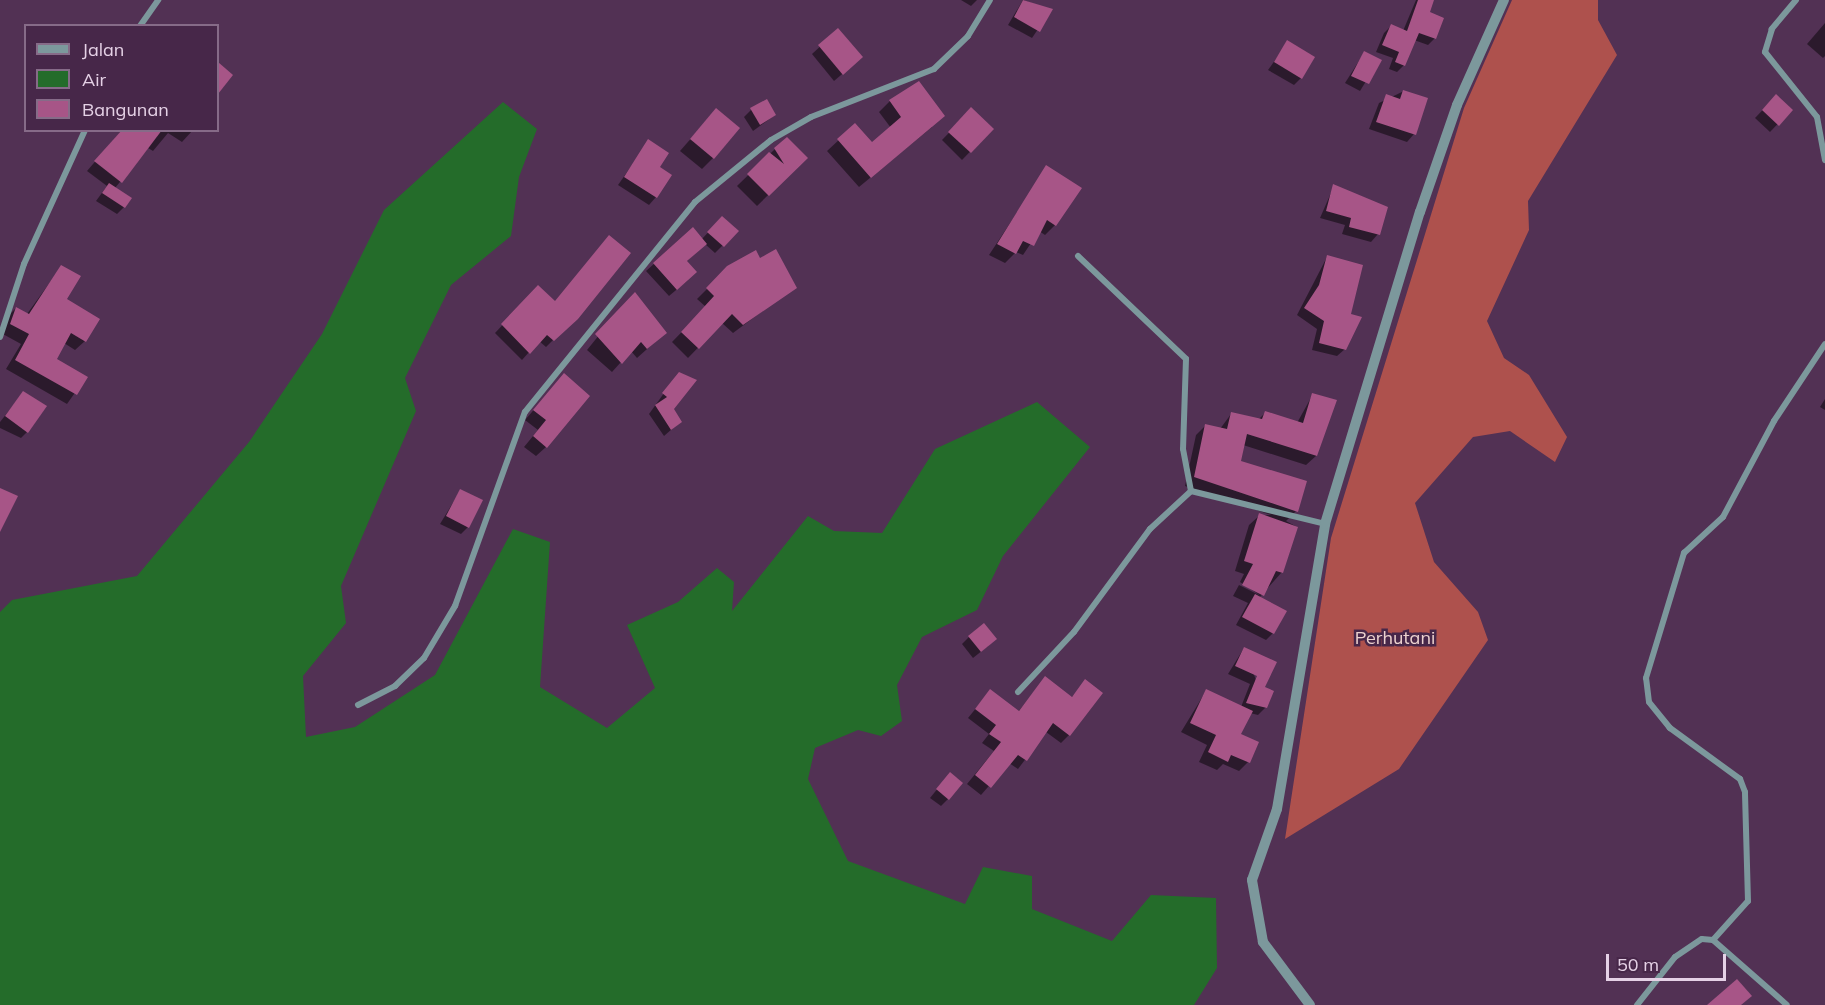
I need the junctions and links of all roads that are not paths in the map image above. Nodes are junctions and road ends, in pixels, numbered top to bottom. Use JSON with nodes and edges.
{"nodes":[{"id":1,"x":158,"y":0,"type":"edge"},
{"id":2,"x":990,"y":0,"type":"edge"},
{"id":3,"x":1504,"y":0,"type":"edge"},
{"id":4,"x":1796,"y":0,"type":"edge"},
{"id":5,"x":141,"y":24,"type":"edge"},
{"id":6,"x":84,"y":132,"type":"edge"},
{"id":7,"x":1825,"y":160,"type":"edge"},
{"id":8,"x":1078,"y":256,"type":"dead end"},
{"id":9,"x":0,"y":337,"type":"edge"},
{"id":10,"x":1825,"y":344,"type":"edge"},
{"id":11,"x":1191,"y":491,"type":"junction"},
{"id":12,"x":1325,"y":524,"type":"junction"},
{"id":13,"x":1018,"y":692,"type":"dead end"},
{"id":14,"x":358,"y":705,"type":"dead end"},
{"id":15,"x":1713,"y":940,"type":"junction"},
{"id":16,"x":1310,"y":1005,"type":"edge"},
{"id":17,"x":1637,"y":1005,"type":"edge"},
{"id":18,"x":1788,"y":1005,"type":"edge"}],
"edges":[{"from":1,"to":5,"type":"street"},
{"from":2,"to":14,"type":"street"},
{"from":3,"to":12,"type":"street"},
{"from":4,"to":7,"type":"street"},
{"from":6,"to":9,"type":"street"},
{"from":8,"to":11,"type":"street"},
{"from":10,"to":15,"type":"street"},
{"from":11,"to":12,"type":"street"},
{"from":11,"to":13,"type":"street"},
{"from":12,"to":16,"type":"street"},
{"from":15,"to":17,"type":"street"},
{"from":15,"to":18,"type":"street"}]}
